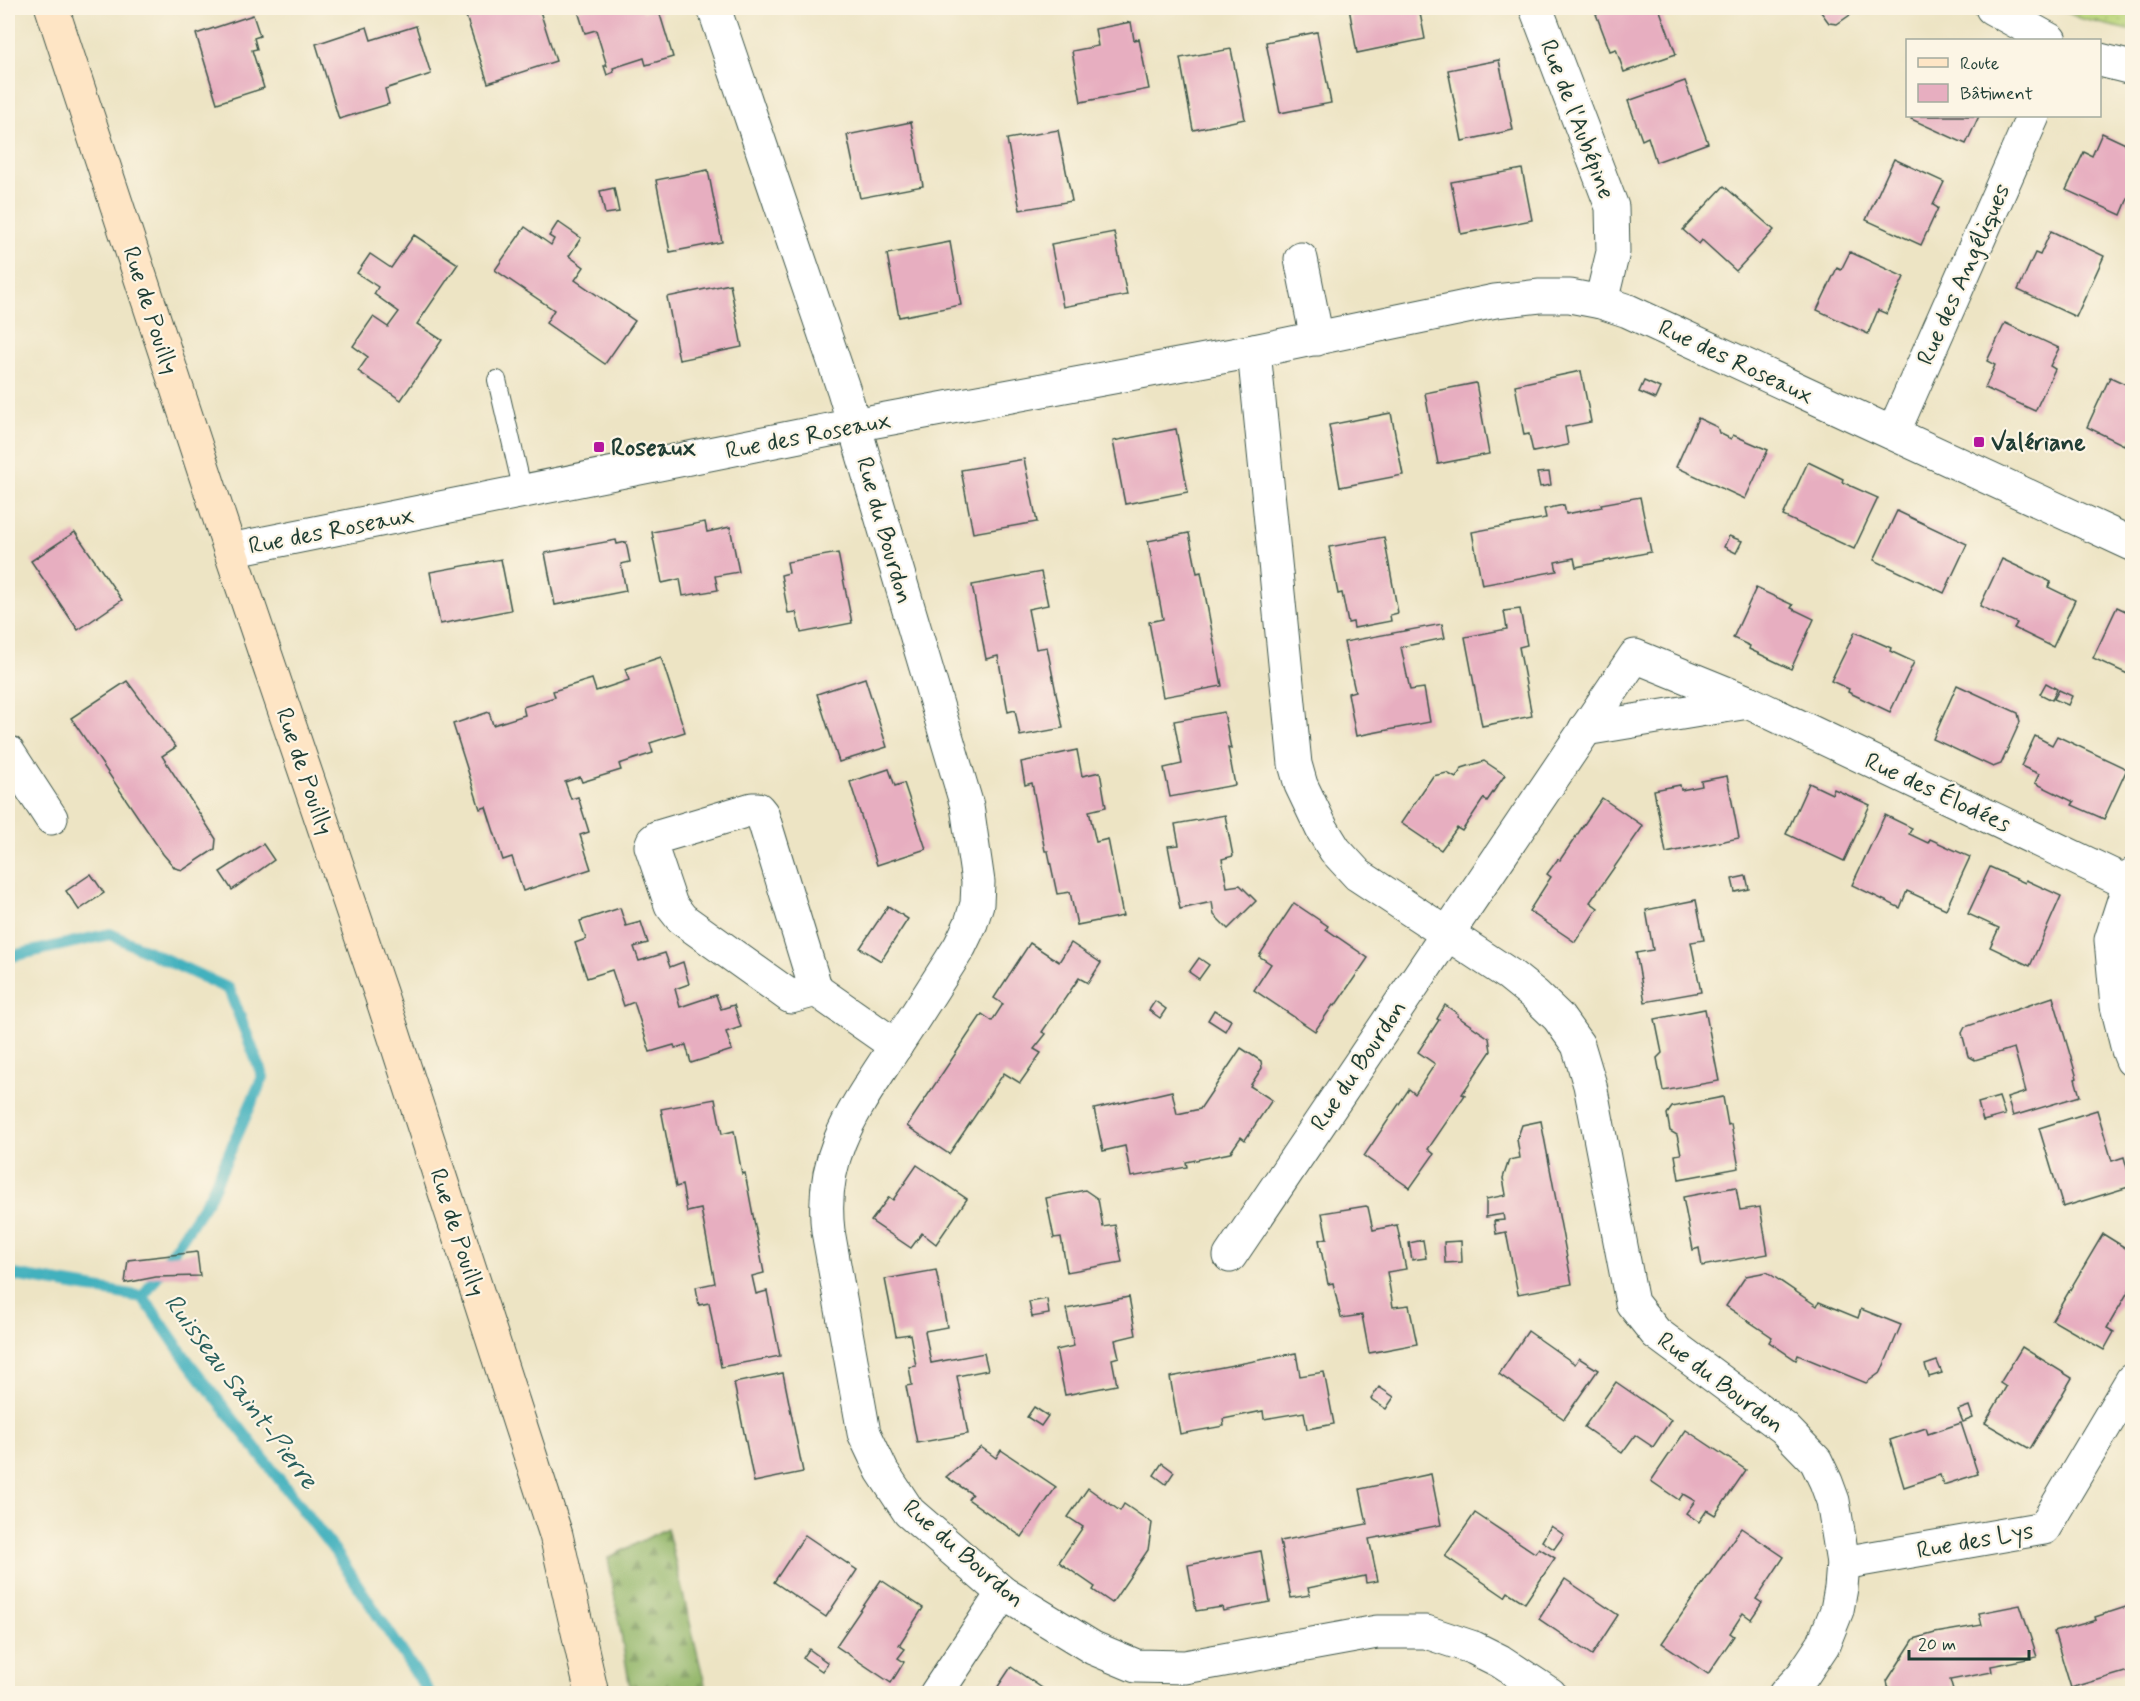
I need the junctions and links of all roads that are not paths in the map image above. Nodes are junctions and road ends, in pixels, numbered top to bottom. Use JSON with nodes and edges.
{"nodes":[{"id":1,"x":52,"y":8,"type":"edge"},
{"id":2,"x":714,"y":8,"type":"edge"},
{"id":3,"x":1536,"y":8,"type":"edge"},
{"id":4,"x":1992,"y":8,"type":"edge"},
{"id":5,"x":2048,"y":39,"type":"edge"},
{"id":6,"x":2101,"y":60,"type":"edge"},
{"id":7,"x":2133,"y":68,"type":"edge"},
{"id":8,"x":2033,"y":117,"type":"edge"},
{"id":9,"x":1301,"y":259,"type":"dead end"},
{"id":10,"x":1601,"y":302,"type":"junction"},
{"id":11,"x":1317,"y":339,"type":"junction"},
{"id":12,"x":1254,"y":351,"type":"junction"},
{"id":13,"x":497,"y":380,"type":"dead end"},
{"id":14,"x":854,"y":425,"type":"junction"},
{"id":15,"x":1893,"y":433,"type":"junction"},
{"id":16,"x":523,"y":492,"type":"junction"},
{"id":17,"x":2133,"y":544,"type":"edge"},
{"id":18,"x":230,"y":550,"type":"junction"},
{"id":19,"x":1748,"y":702,"type":"junction"},
{"id":20,"x":1585,"y":729,"type":"junction"},
{"id":21,"x":8,"y":752,"type":"edge"},
{"id":22,"x":51,"y":818,"type":"dead end"},
{"id":23,"x":2130,"y":879,"type":"edge"},
{"id":24,"x":1446,"y":934,"type":"junction"},
{"id":25,"x":816,"y":990,"type":"junction"},
{"id":26,"x":896,"y":1046,"type":"junction"},
{"id":27,"x":2133,"y":1060,"type":"edge"},
{"id":28,"x":1230,"y":1256,"type":"dead end"},
{"id":29,"x":2133,"y":1380,"type":"edge"},
{"id":30,"x":1843,"y":1563,"type":"junction"},
{"id":31,"x":1003,"y":1593,"type":"junction"},
{"id":32,"x":592,"y":1694,"type":"edge"},
{"id":33,"x":936,"y":1694,"type":"edge"},
{"id":34,"x":1550,"y":1694,"type":"edge"},
{"id":35,"x":1785,"y":1694,"type":"edge"}],
"edges":[{"from":1,"to":18,"type":"main road","name":"Rue de Pouilly"},
{"from":2,"to":14,"type":"street","name":"Rue du Bourdon"},
{"from":3,"to":10,"type":"street","name":"Rue de l'Aubépine"},
{"from":4,"to":5,"type":"street"},
{"from":6,"to":7,"type":"street"},
{"from":8,"to":15,"type":"street","name":"Rue des Angéliques"},
{"from":9,"to":11,"type":"street"},
{"from":10,"to":11,"type":"street","name":"Rue des Roseaux"},
{"from":10,"to":15,"type":"street","name":"Rue des Roseaux"},
{"from":11,"to":12,"type":"street","name":"Rue des Roseaux"},
{"from":12,"to":14,"type":"street","name":"Rue des Roseaux"},
{"from":12,"to":24,"type":"street","name":"Rue du Bourdon"},
{"from":13,"to":16,"type":"lane"},
{"from":14,"to":16,"type":"street","name":"Rue des Roseaux"},
{"from":14,"to":26,"type":"street","name":"Rue du Bourdon"},
{"from":15,"to":17,"type":"street","name":"Rue des Roseaux"},
{"from":16,"to":18,"type":"street","name":"Rue des Roseaux"},
{"from":18,"to":32,"type":"main road","name":"Rue de Pouilly"},
{"from":19,"to":20,"type":"street"},
{"from":19,"to":20,"type":"street","name":"Rue des Élodées"},
{"from":19,"to":23,"type":"street","name":"Rue des Élodées"},
{"from":20,"to":24,"type":"street","name":"Rue des Élodées"},
{"from":21,"to":22,"type":"street"},
{"from":23,"to":27,"type":"street"},
{"from":24,"to":28,"type":"street","name":"Rue du Bourdon"},
{"from":24,"to":30,"type":"street","name":"Rue du Bourdon"},
{"from":25,"to":25,"type":"street"},
{"from":25,"to":26,"type":"street"},
{"from":26,"to":31,"type":"street","name":"Rue du Bourdon"},
{"from":29,"to":30,"type":"street","name":"Rue des Lys"},
{"from":30,"to":35,"type":"street","name":"Rue du Bourdon"},
{"from":31,"to":33,"type":"street"},
{"from":31,"to":34,"type":"street","name":"Rue du Bourdon"}]}
